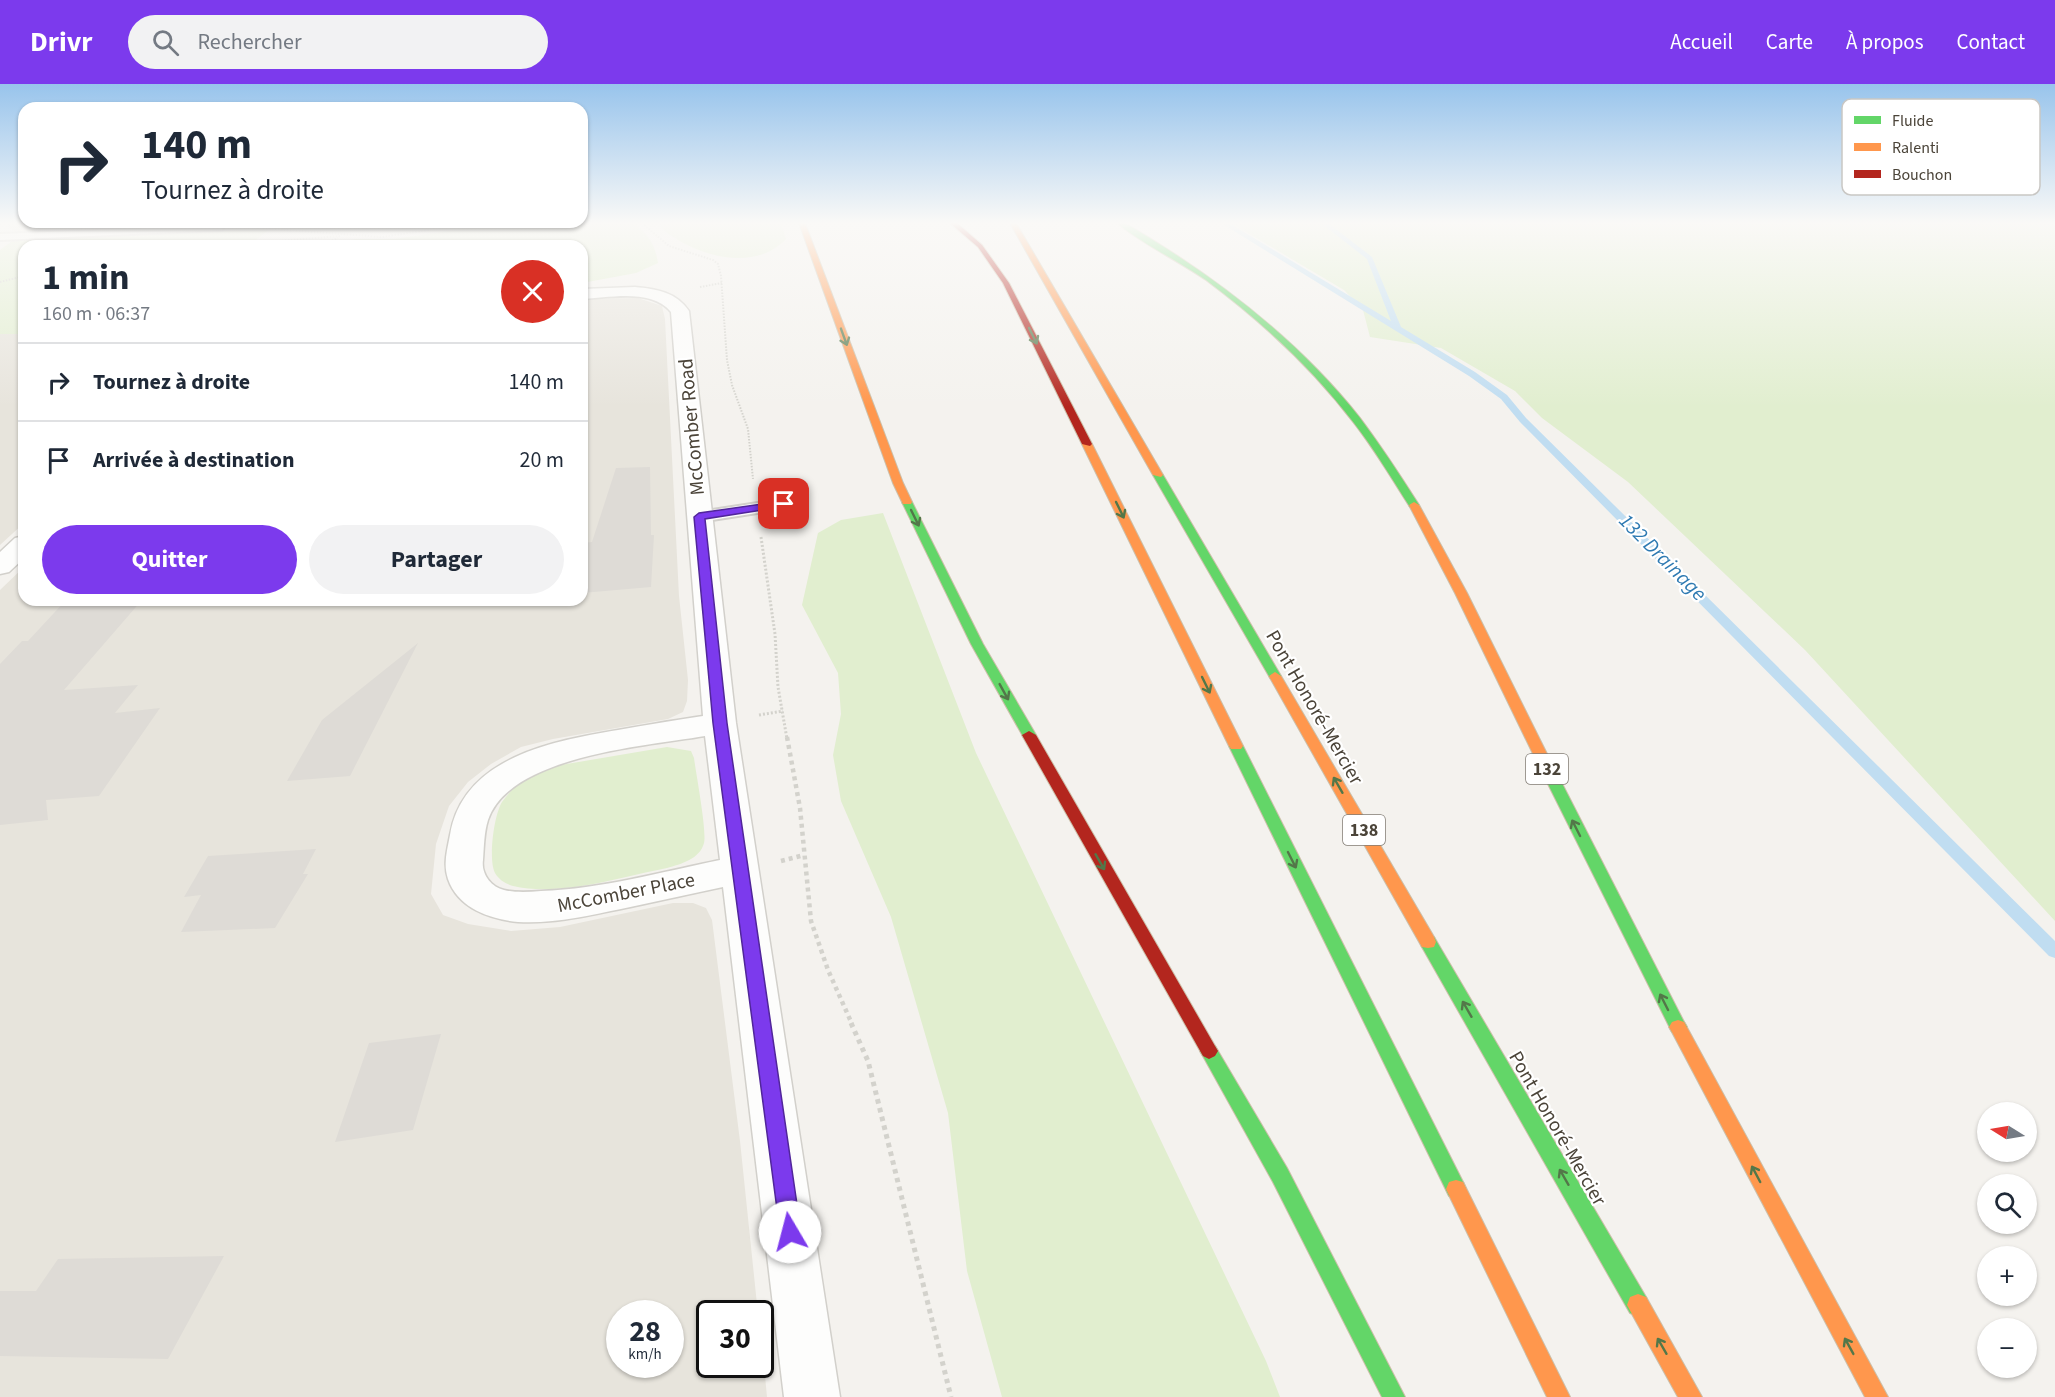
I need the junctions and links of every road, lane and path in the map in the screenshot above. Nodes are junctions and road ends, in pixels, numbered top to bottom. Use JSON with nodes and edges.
{"nodes":[{"id":1,"x":722,"y":284,"type":"edge"},
{"id":2,"x":825,"y":284,"type":"edge"},
{"id":3,"x":1007,"y":284,"type":"edge"},
{"id":4,"x":1049,"y":284,"type":"edge"},
{"id":5,"x":1214,"y":284,"type":"edge"},
{"id":6,"x":588,"y":294,"type":"edge"},
{"id":7,"x":784,"y":504,"type":"dead end"},
{"id":8,"x":755,"y":508,"type":"junction"},
{"id":9,"x":699,"y":517,"type":"junction"},
{"id":10,"x":18,"y":550,"type":"edge"},
{"id":11,"x":0,"y":566,"type":"edge"},
{"id":12,"x":720,"y":723,"type":"junction"},
{"id":13,"x":739,"y":870,"type":"junction"},
{"id":14,"x":812,"y":1397,"type":"edge"},
{"id":15,"x":951,"y":1397,"type":"edge"},
{"id":16,"x":1394,"y":1397,"type":"edge"},
{"id":17,"x":1559,"y":1397,"type":"edge"},
{"id":18,"x":1691,"y":1397,"type":"edge"},
{"id":19,"x":1877,"y":1397,"type":"edge"}],
"edges":[{"from":1,"to":8,"type":"path"},
{"from":2,"to":16,"type":"highway","one_way":true},
{"from":3,"to":17,"type":"highway","one_way":true},
{"from":18,"to":4,"type":"highway","name":"Pont Honoré-Mercier","number":"138","one_way":true},
{"from":19,"to":5,"type":"highway","number":"132","one_way":true},
{"from":6,"to":9,"type":"street","name":"McComber Road"},
{"from":7,"to":8,"type":"lane"},
{"from":8,"to":9,"type":"lane"},
{"from":8,"to":15,"type":"path"},
{"from":9,"to":12,"type":"street","name":"McComber Road"},
{"from":10,"to":11,"type":"street"},
{"from":12,"to":13,"type":"street","name":"McComber Road"},
{"from":12,"to":13,"type":"street","name":"McComber Place"},
{"from":13,"to":14,"type":"street","name":"McComber Road"}]}
